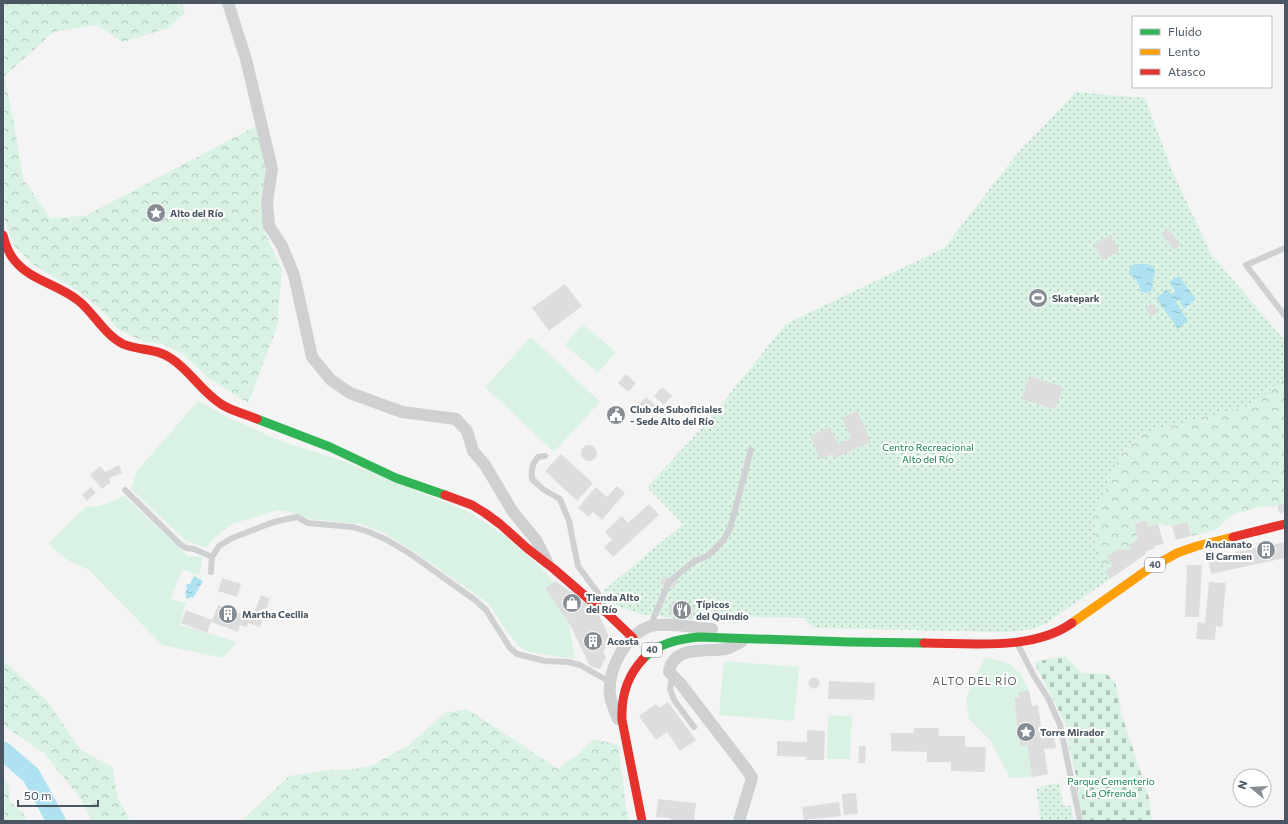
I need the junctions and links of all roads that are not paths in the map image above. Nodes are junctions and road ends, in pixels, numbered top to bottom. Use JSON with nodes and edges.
{"nodes":[{"id":1,"x":228,"y":3,"type":"edge"},
{"id":2,"x":3,"y":235,"type":"edge"},
{"id":3,"x":1285,"y":248,"type":"edge"},
{"id":4,"x":1285,"y":316,"type":"edge"},
{"id":5,"x":750,"y":450,"type":"dead end"},
{"id":6,"x":545,"y":456,"type":"dead end"},
{"id":7,"x":125,"y":490,"type":"dead end"},
{"id":8,"x":1285,"y":524,"type":"edge"},
{"id":9,"x":212,"y":557,"type":"junction"},
{"id":10,"x":548,"y":564,"type":"junction"},
{"id":11,"x":211,"y":572,"type":"dead end"},
{"id":12,"x":607,"y":613,"type":"junction"},
{"id":13,"x":651,"y":626,"type":"junction"},
{"id":14,"x":633,"y":638,"type":"junction"},
{"id":15,"x":749,"y":638,"type":"junction"},
{"id":16,"x":833,"y":641,"type":"junction"},
{"id":17,"x":1016,"y":642,"type":"junction"},
{"id":18,"x":672,"y":676,"type":"junction"},
{"id":19,"x":610,"y":682,"type":"junction"},
{"id":20,"x":694,"y":727,"type":"dead end"},
{"id":21,"x":626,"y":740,"type":"junction"},
{"id":22,"x":642,"y":821,"type":"edge"},
{"id":23,"x":740,"y":821,"type":"edge"},
{"id":24,"x":1080,"y":821,"type":"edge"}],
"edges":[{"from":1,"to":10,"type":"street"},
{"from":2,"to":10,"type":"main road"},
{"from":3,"to":4,"type":"lane"},
{"from":5,"to":13,"type":"lane"},
{"from":6,"to":12,"type":"lane"},
{"from":7,"to":9,"type":"lane"},
{"from":8,"to":17,"type":"main road","number":"40"},
{"from":9,"to":11,"type":"lane"},
{"from":9,"to":19,"type":"lane"},
{"from":10,"to":12,"type":"main road"},
{"from":12,"to":14,"type":"main road"},
{"from":13,"to":14,"type":"street"},
{"from":13,"to":16,"type":"street"},
{"from":14,"to":19,"type":"street"},
{"from":15,"to":16,"type":"main road","number":"40"},
{"from":15,"to":18,"type":"street"},
{"from":15,"to":21,"type":"main road","number":"40"},
{"from":16,"to":17,"type":"main road","number":"40"},
{"from":17,"to":24,"type":"lane"},
{"from":18,"to":20,"type":"lane"},
{"from":18,"to":23,"type":"street"},
{"from":19,"to":21,"type":"street"},
{"from":21,"to":22,"type":"main road","number":"40"}]}
